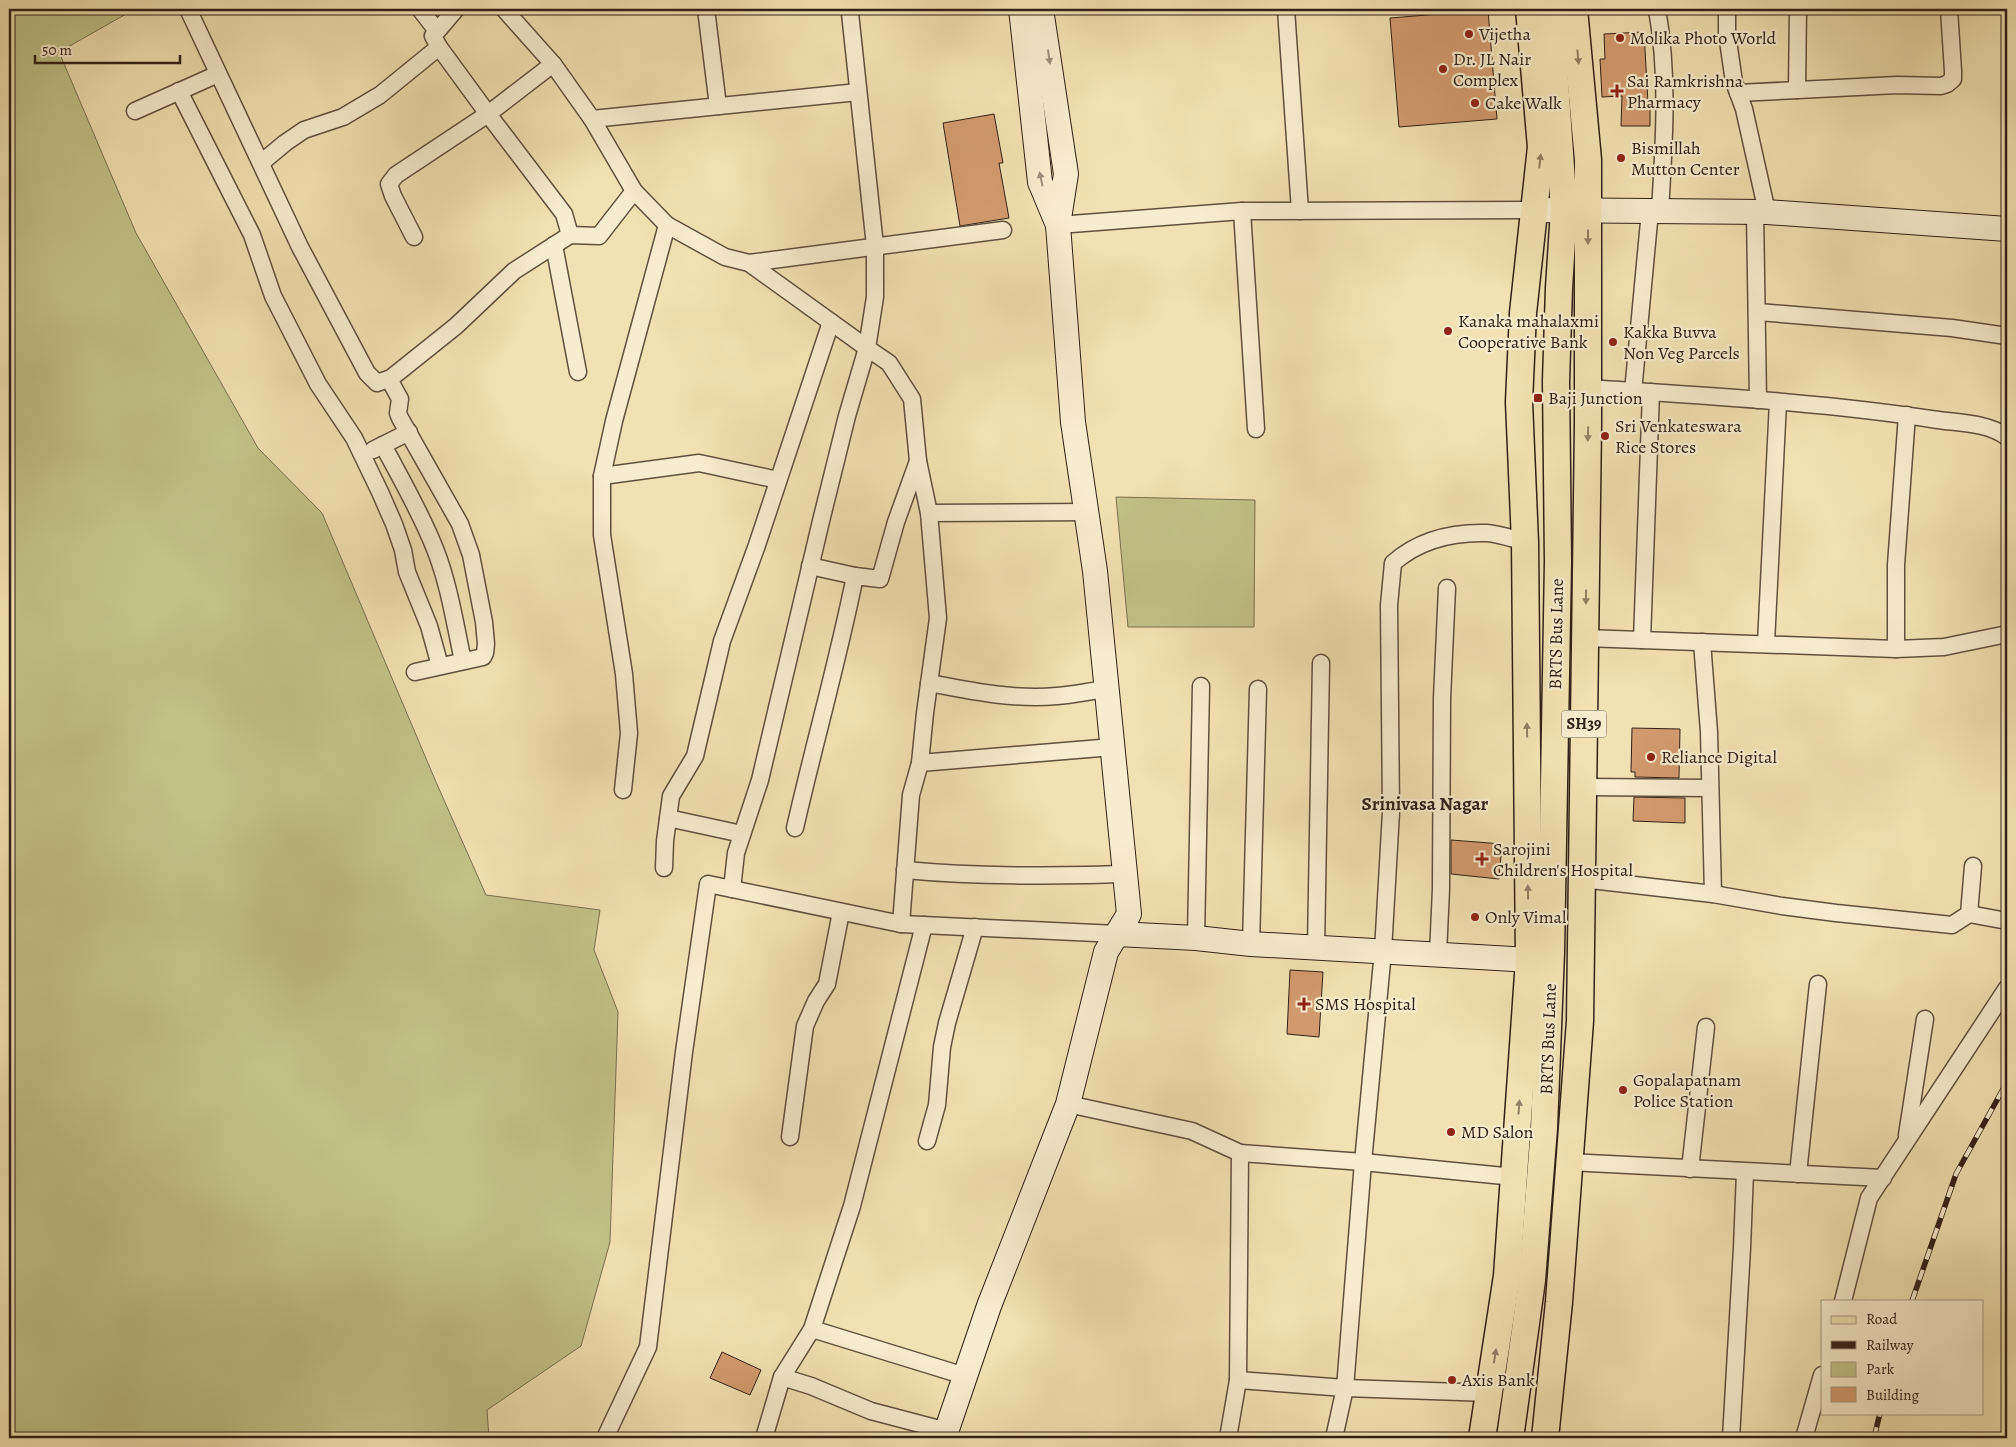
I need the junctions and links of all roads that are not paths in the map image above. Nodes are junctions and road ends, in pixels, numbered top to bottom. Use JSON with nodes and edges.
{"nodes":[{"id":1,"x":188,"y":9,"type":"edge"},
{"id":2,"x":420,"y":9,"type":"edge"},
{"id":3,"x":456,"y":9,"type":"edge"},
{"id":4,"x":504,"y":9,"type":"edge"},
{"id":5,"x":706,"y":9,"type":"edge"},
{"id":6,"x":1021,"y":9,"type":"edge"},
{"id":7,"x":1041,"y":9,"type":"edge"},
{"id":8,"x":1286,"y":9,"type":"edge"},
{"id":9,"x":1529,"y":9,"type":"edge"},
{"id":10,"x":1550,"y":9,"type":"edge"},
{"id":11,"x":1574,"y":9,"type":"edge"},
{"id":12,"x":1657,"y":9,"type":"edge"},
{"id":13,"x":1727,"y":9,"type":"edge"},
{"id":14,"x":1798,"y":9,"type":"edge"},
{"id":15,"x":1949,"y":9,"type":"edge"},
{"id":16,"x":850,"y":13,"type":"dead end"},
{"id":17,"x":438,"y":39,"type":"junction"},
{"id":18,"x":553,"y":64,"type":"junction"},
{"id":19,"x":218,"y":74,"type":"junction"},
{"id":20,"x":1797,"y":90,"type":"junction"},
{"id":21,"x":179,"y":91,"type":"junction"},
{"id":22,"x":858,"y":92,"type":"junction"},
{"id":23,"x":1738,"y":93,"type":"junction"},
{"id":24,"x":718,"y":106,"type":"junction"},
{"id":25,"x":136,"y":111,"type":"dead end"},
{"id":26,"x":488,"y":114,"type":"junction"},
{"id":27,"x":592,"y":119,"type":"junction"},
{"id":28,"x":261,"y":163,"type":"junction"},
{"id":29,"x":634,"y":191,"type":"junction"},
{"id":30,"x":1534,"y":210,"type":"junction"},
{"id":31,"x":1576,"y":210,"type":"junction"},
{"id":32,"x":1242,"y":211,"type":"junction"},
{"id":33,"x":1300,"y":211,"type":"junction"},
{"id":34,"x":1655,"y":211,"type":"junction"},
{"id":35,"x":1761,"y":212,"type":"junction"},
{"id":36,"x":666,"y":225,"type":"junction"},
{"id":37,"x":1058,"y":225,"type":"junction"},
{"id":38,"x":1003,"y":230,"type":"dead end"},
{"id":39,"x":2007,"y":230,"type":"edge"},
{"id":40,"x":570,"y":235,"type":"junction"},
{"id":41,"x":414,"y":237,"type":"dead end"},
{"id":42,"x":554,"y":245,"type":"junction"},
{"id":43,"x":875,"y":246,"type":"junction"},
{"id":44,"x":750,"y":263,"type":"junction"},
{"id":45,"x":1758,"y":312,"type":"junction"},
{"id":46,"x":831,"y":322,"type":"junction"},
{"id":47,"x":2007,"y":336,"type":"edge"},
{"id":48,"x":867,"y":348,"type":"junction"},
{"id":49,"x":578,"y":372,"type":"dead end"},
{"id":50,"x":389,"y":379,"type":"junction"},
{"id":51,"x":1588,"y":388,"type":"junction"},
{"id":52,"x":1633,"y":392,"type":"junction"},
{"id":53,"x":1651,"y":392,"type":"junction"},
{"id":54,"x":1758,"y":400,"type":"junction"},
{"id":55,"x":1778,"y":402,"type":"junction"},
{"id":56,"x":1907,"y":415,"type":"junction"},
{"id":57,"x":1256,"y":429,"type":"dead end"},
{"id":58,"x":409,"y":432,"type":"junction"},
{"id":59,"x":2007,"y":437,"type":"edge"},
{"id":60,"x":383,"y":445,"type":"junction"},
{"id":61,"x":362,"y":456,"type":"junction"},
{"id":62,"x":918,"y":461,"type":"junction"},
{"id":63,"x":602,"y":476,"type":"junction"},
{"id":64,"x":778,"y":480,"type":"junction"},
{"id":65,"x":1086,"y":512,"type":"junction"},
{"id":66,"x":929,"y":513,"type":"junction"},
{"id":67,"x":1525,"y":542,"type":"junction"},
{"id":68,"x":810,"y":566,"type":"junction"},
{"id":69,"x":855,"y":576,"type":"junction"},
{"id":70,"x":1447,"y":588,"type":"dead end"},
{"id":71,"x":2007,"y":634,"type":"edge"},
{"id":72,"x":1585,"y":638,"type":"junction"},
{"id":73,"x":1642,"y":640,"type":"junction"},
{"id":74,"x":1702,"y":642,"type":"junction"},
{"id":75,"x":1766,"y":643,"type":"junction"},
{"id":76,"x":1896,"y":648,"type":"junction"},
{"id":77,"x":463,"y":661,"type":"junction"},
{"id":78,"x":1321,"y":663,"type":"dead end"},
{"id":79,"x":440,"y":666,"type":"junction"},
{"id":80,"x":415,"y":672,"type":"dead end"},
{"id":81,"x":929,"y":683,"type":"junction"},
{"id":82,"x":1201,"y":686,"type":"dead end"},
{"id":83,"x":1107,"y":689,"type":"junction"},
{"id":84,"x":1258,"y":689,"type":"dead end"},
{"id":85,"x":1113,"y":747,"type":"junction"},
{"id":86,"x":920,"y":763,"type":"junction"},
{"id":87,"x":1583,"y":788,"type":"junction"},
{"id":88,"x":1710,"y":788,"type":"junction"},
{"id":89,"x":623,"y":790,"type":"dead end"},
{"id":90,"x":668,"y":818,"type":"junction"},
{"id":91,"x":796,"y":828,"type":"dead end"},
{"id":92,"x":742,"y":834,"type":"junction"},
{"id":93,"x":1973,"y":866,"type":"dead end"},
{"id":94,"x":664,"y":868,"type":"dead end"},
{"id":95,"x":905,"y":870,"type":"junction"},
{"id":96,"x":1125,"y":874,"type":"junction"},
{"id":97,"x":1582,"y":879,"type":"junction"},
{"id":98,"x":732,"y":889,"type":"junction"},
{"id":99,"x":1713,"y":894,"type":"junction"},
{"id":100,"x":841,"y":912,"type":"junction"},
{"id":101,"x":1969,"y":914,"type":"junction"},
{"id":102,"x":2007,"y":920,"type":"edge"},
{"id":103,"x":901,"y":924,"type":"junction"},
{"id":104,"x":924,"y":925,"type":"junction"},
{"id":105,"x":975,"y":927,"type":"junction"},
{"id":106,"x":1117,"y":934,"type":"junction"},
{"id":107,"x":1196,"y":938,"type":"junction"},
{"id":108,"x":1251,"y":944,"type":"junction"},
{"id":109,"x":1316,"y":948,"type":"junction"},
{"id":110,"x":1383,"y":951,"type":"junction"},
{"id":111,"x":1438,"y":954,"type":"junction"},
{"id":112,"x":1529,"y":960,"type":"junction"},
{"id":113,"x":1818,"y":984,"type":"dead end"},
{"id":114,"x":2007,"y":988,"type":"edge"},
{"id":115,"x":1925,"y":1018,"type":"dead end"},
{"id":116,"x":1706,"y":1027,"type":"dead end"},
{"id":117,"x":1068,"y":1104,"type":"junction"},
{"id":118,"x":790,"y":1137,"type":"dead end"},
{"id":119,"x":927,"y":1141,"type":"dead end"},
{"id":120,"x":1906,"y":1143,"type":"junction"},
{"id":121,"x":1240,"y":1153,"type":"junction"},
{"id":122,"x":1363,"y":1162,"type":"junction"},
{"id":123,"x":1569,"y":1162,"type":"junction"},
{"id":124,"x":1690,"y":1170,"type":"junction"},
{"id":125,"x":1745,"y":1172,"type":"junction"},
{"id":126,"x":1798,"y":1174,"type":"junction"},
{"id":127,"x":1514,"y":1177,"type":"junction"},
{"id":128,"x":1882,"y":1178,"type":"junction"},
{"id":129,"x":1843,"y":1300,"type":"edge"},
{"id":130,"x":812,"y":1328,"type":"junction"},
{"id":131,"x":965,"y":1376,"type":"junction"},
{"id":132,"x":782,"y":1377,"type":"junction"},
{"id":133,"x":1821,"y":1378,"type":"edge"},
{"id":134,"x":1238,"y":1380,"type":"junction"},
{"id":135,"x":1345,"y":1388,"type":"junction"},
{"id":136,"x":1489,"y":1393,"type":"junction"},
{"id":137,"x":945,"y":1435,"type":"edge"},
{"id":138,"x":605,"y":1438,"type":"edge"},
{"id":139,"x":764,"y":1438,"type":"edge"},
{"id":140,"x":1228,"y":1438,"type":"edge"},
{"id":141,"x":1334,"y":1438,"type":"edge"},
{"id":142,"x":1482,"y":1438,"type":"edge"},
{"id":143,"x":1510,"y":1438,"type":"edge"},
{"id":144,"x":1544,"y":1438,"type":"edge"},
{"id":145,"x":1731,"y":1438,"type":"edge"},
{"id":146,"x":1804,"y":1438,"type":"edge"}],
"edges":[{"from":1,"to":19,"type":"street"},
{"from":2,"to":17,"type":"street"},
{"from":3,"to":17,"type":"street"},
{"from":4,"to":18,"type":"street"},
{"from":5,"to":24,"type":"street"},
{"from":37,"to":6,"type":"street","one_way":true},
{"from":7,"to":37,"type":"street","one_way":true},
{"from":8,"to":33,"type":"street"},
{"from":30,"to":9,"type":"main road","one_way":true},
{"from":10,"to":31,"type":"main road","name":"BRTS Bus Lane"},
{"from":11,"to":31,"type":"main road","number":"SH39","one_way":true},
{"from":12,"to":34,"type":"street"},
{"from":13,"to":23,"type":"street"},
{"from":14,"to":20,"type":"street"},
{"from":15,"to":20,"type":"street"},
{"from":16,"to":22,"type":"street"},
{"from":17,"to":26,"type":"street"},
{"from":17,"to":28,"type":"street"},
{"from":18,"to":26,"type":"street"},
{"from":18,"to":27,"type":"street"},
{"from":19,"to":21,"type":"street"},
{"from":19,"to":28,"type":"street"},
{"from":20,"to":23,"type":"street"},
{"from":21,"to":25,"type":"street"},
{"from":21,"to":61,"type":"street"},
{"from":22,"to":24,"type":"street"},
{"from":22,"to":43,"type":"street"},
{"from":23,"to":35,"type":"street"},
{"from":24,"to":27,"type":"street"},
{"from":26,"to":40,"type":"street"},
{"from":26,"to":41,"type":"street"},
{"from":27,"to":29,"type":"street"},
{"from":28,"to":50,"type":"street"},
{"from":29,"to":36,"type":"street"},
{"from":29,"to":40,"type":"street"},
{"from":30,"to":31,"type":"street"},
{"from":30,"to":33,"type":"street"},
{"from":30,"to":67,"type":"main road"},
{"from":31,"to":34,"type":"street"},
{"from":31,"to":51,"type":"main road","number":"SH39","one_way":true},
{"from":31,"to":143,"type":"main road","name":"BRTS Bus Lane"},
{"from":32,"to":33,"type":"street"},
{"from":32,"to":37,"type":"street"},
{"from":32,"to":57,"type":"street"},
{"from":34,"to":35,"type":"street"},
{"from":34,"to":52,"type":"street"},
{"from":35,"to":39,"type":"street"},
{"from":35,"to":45,"type":"street"},
{"from":36,"to":44,"type":"street"},
{"from":36,"to":63,"type":"street"},
{"from":37,"to":65,"type":"street"},
{"from":38,"to":43,"type":"street"},
{"from":40,"to":42,"type":"street"},
{"from":42,"to":49,"type":"street"},
{"from":42,"to":50,"type":"street"},
{"from":43,"to":44,"type":"street"},
{"from":43,"to":48,"type":"street"},
{"from":44,"to":46,"type":"street"},
{"from":45,"to":47,"type":"street"},
{"from":45,"to":54,"type":"street"},
{"from":46,"to":48,"type":"street"},
{"from":46,"to":64,"type":"street"},
{"from":48,"to":62,"type":"street"},
{"from":48,"to":68,"type":"street"},
{"from":50,"to":58,"type":"street"},
{"from":51,"to":52,"type":"street"},
{"from":51,"to":72,"type":"main road","number":"SH39","one_way":true},
{"from":52,"to":53,"type":"street"},
{"from":53,"to":54,"type":"street"},
{"from":53,"to":73,"type":"street"},
{"from":54,"to":55,"type":"street"},
{"from":55,"to":56,"type":"street"},
{"from":55,"to":75,"type":"street"},
{"from":56,"to":59,"type":"street"},
{"from":56,"to":76,"type":"street"},
{"from":58,"to":60,"type":"street"},
{"from":58,"to":77,"type":"street"},
{"from":60,"to":61,"type":"street"},
{"from":60,"to":77,"type":"street"},
{"from":61,"to":79,"type":"street"},
{"from":62,"to":66,"type":"street"},
{"from":62,"to":69,"type":"street"},
{"from":63,"to":64,"type":"street"},
{"from":63,"to":89,"type":"street"},
{"from":64,"to":90,"type":"street"},
{"from":65,"to":66,"type":"street"},
{"from":65,"to":83,"type":"street"},
{"from":66,"to":81,"type":"street"},
{"from":67,"to":110,"type":"street"},
{"from":112,"to":67,"type":"main road","one_way":true},
{"from":68,"to":69,"type":"street"},
{"from":68,"to":92,"type":"street"},
{"from":69,"to":91,"type":"street"},
{"from":70,"to":111,"type":"street"},
{"from":71,"to":76,"type":"street"},
{"from":72,"to":73,"type":"street"},
{"from":72,"to":87,"type":"main road","number":"SH39"},
{"from":73,"to":74,"type":"street"},
{"from":74,"to":75,"type":"street"},
{"from":74,"to":88,"type":"street"},
{"from":75,"to":76,"type":"street"},
{"from":77,"to":79,"type":"street"},
{"from":78,"to":109,"type":"street"},
{"from":79,"to":80,"type":"street"},
{"from":81,"to":83,"type":"street"},
{"from":81,"to":86,"type":"street"},
{"from":82,"to":107,"type":"street"},
{"from":83,"to":85,"type":"street"},
{"from":84,"to":108,"type":"street"},
{"from":85,"to":86,"type":"street"},
{"from":85,"to":96,"type":"street"},
{"from":86,"to":95,"type":"street"},
{"from":87,"to":88,"type":"street"},
{"from":87,"to":97,"type":"main road","number":"SH39"},
{"from":88,"to":99,"type":"street"},
{"from":90,"to":92,"type":"street"},
{"from":90,"to":94,"type":"street"},
{"from":92,"to":98,"type":"street"},
{"from":93,"to":101,"type":"street"},
{"from":95,"to":96,"type":"street"},
{"from":95,"to":103,"type":"street"},
{"from":96,"to":106,"type":"street"},
{"from":97,"to":99,"type":"street"},
{"from":97,"to":123,"type":"main road","number":"SH39"},
{"from":98,"to":100,"type":"street"},
{"from":98,"to":138,"type":"street"},
{"from":99,"to":101,"type":"street"},
{"from":100,"to":103,"type":"street"},
{"from":100,"to":118,"type":"street"},
{"from":101,"to":102,"type":"street"},
{"from":103,"to":104,"type":"street"},
{"from":104,"to":105,"type":"street"},
{"from":104,"to":130,"type":"street"},
{"from":105,"to":106,"type":"street"},
{"from":105,"to":119,"type":"street"},
{"from":106,"to":107,"type":"street"},
{"from":106,"to":117,"type":"street"},
{"from":107,"to":108,"type":"street"},
{"from":108,"to":109,"type":"street"},
{"from":109,"to":110,"type":"street"},
{"from":110,"to":111,"type":"street"},
{"from":110,"to":122,"type":"street"},
{"from":111,"to":112,"type":"street"},
{"from":127,"to":112,"type":"main road","one_way":true},
{"from":113,"to":126,"type":"street"},
{"from":114,"to":120,"type":"street"},
{"from":115,"to":120,"type":"street"},
{"from":116,"to":124,"type":"street"},
{"from":117,"to":121,"type":"street"},
{"from":117,"to":131,"type":"street"},
{"from":120,"to":128,"type":"street"},
{"from":121,"to":122,"type":"street"},
{"from":121,"to":134,"type":"street"},
{"from":122,"to":127,"type":"street"},
{"from":122,"to":135,"type":"street"},
{"from":123,"to":124,"type":"street"},
{"from":123,"to":144,"type":"main road","number":"SH39"},
{"from":124,"to":125,"type":"street"},
{"from":125,"to":126,"type":"street"},
{"from":125,"to":145,"type":"street"},
{"from":126,"to":128,"type":"street"},
{"from":136,"to":127,"type":"main road","one_way":true},
{"from":128,"to":129,"type":"street"},
{"from":130,"to":131,"type":"street"},
{"from":130,"to":132,"type":"street"},
{"from":131,"to":137,"type":"street"},
{"from":132,"to":137,"type":"street"},
{"from":132,"to":139,"type":"street"},
{"from":133,"to":146,"type":"street"},
{"from":134,"to":135,"type":"street"},
{"from":134,"to":140,"type":"street"},
{"from":135,"to":136,"type":"street"},
{"from":135,"to":141,"type":"street"},
{"from":136,"to":142,"type":"main road"}]}
